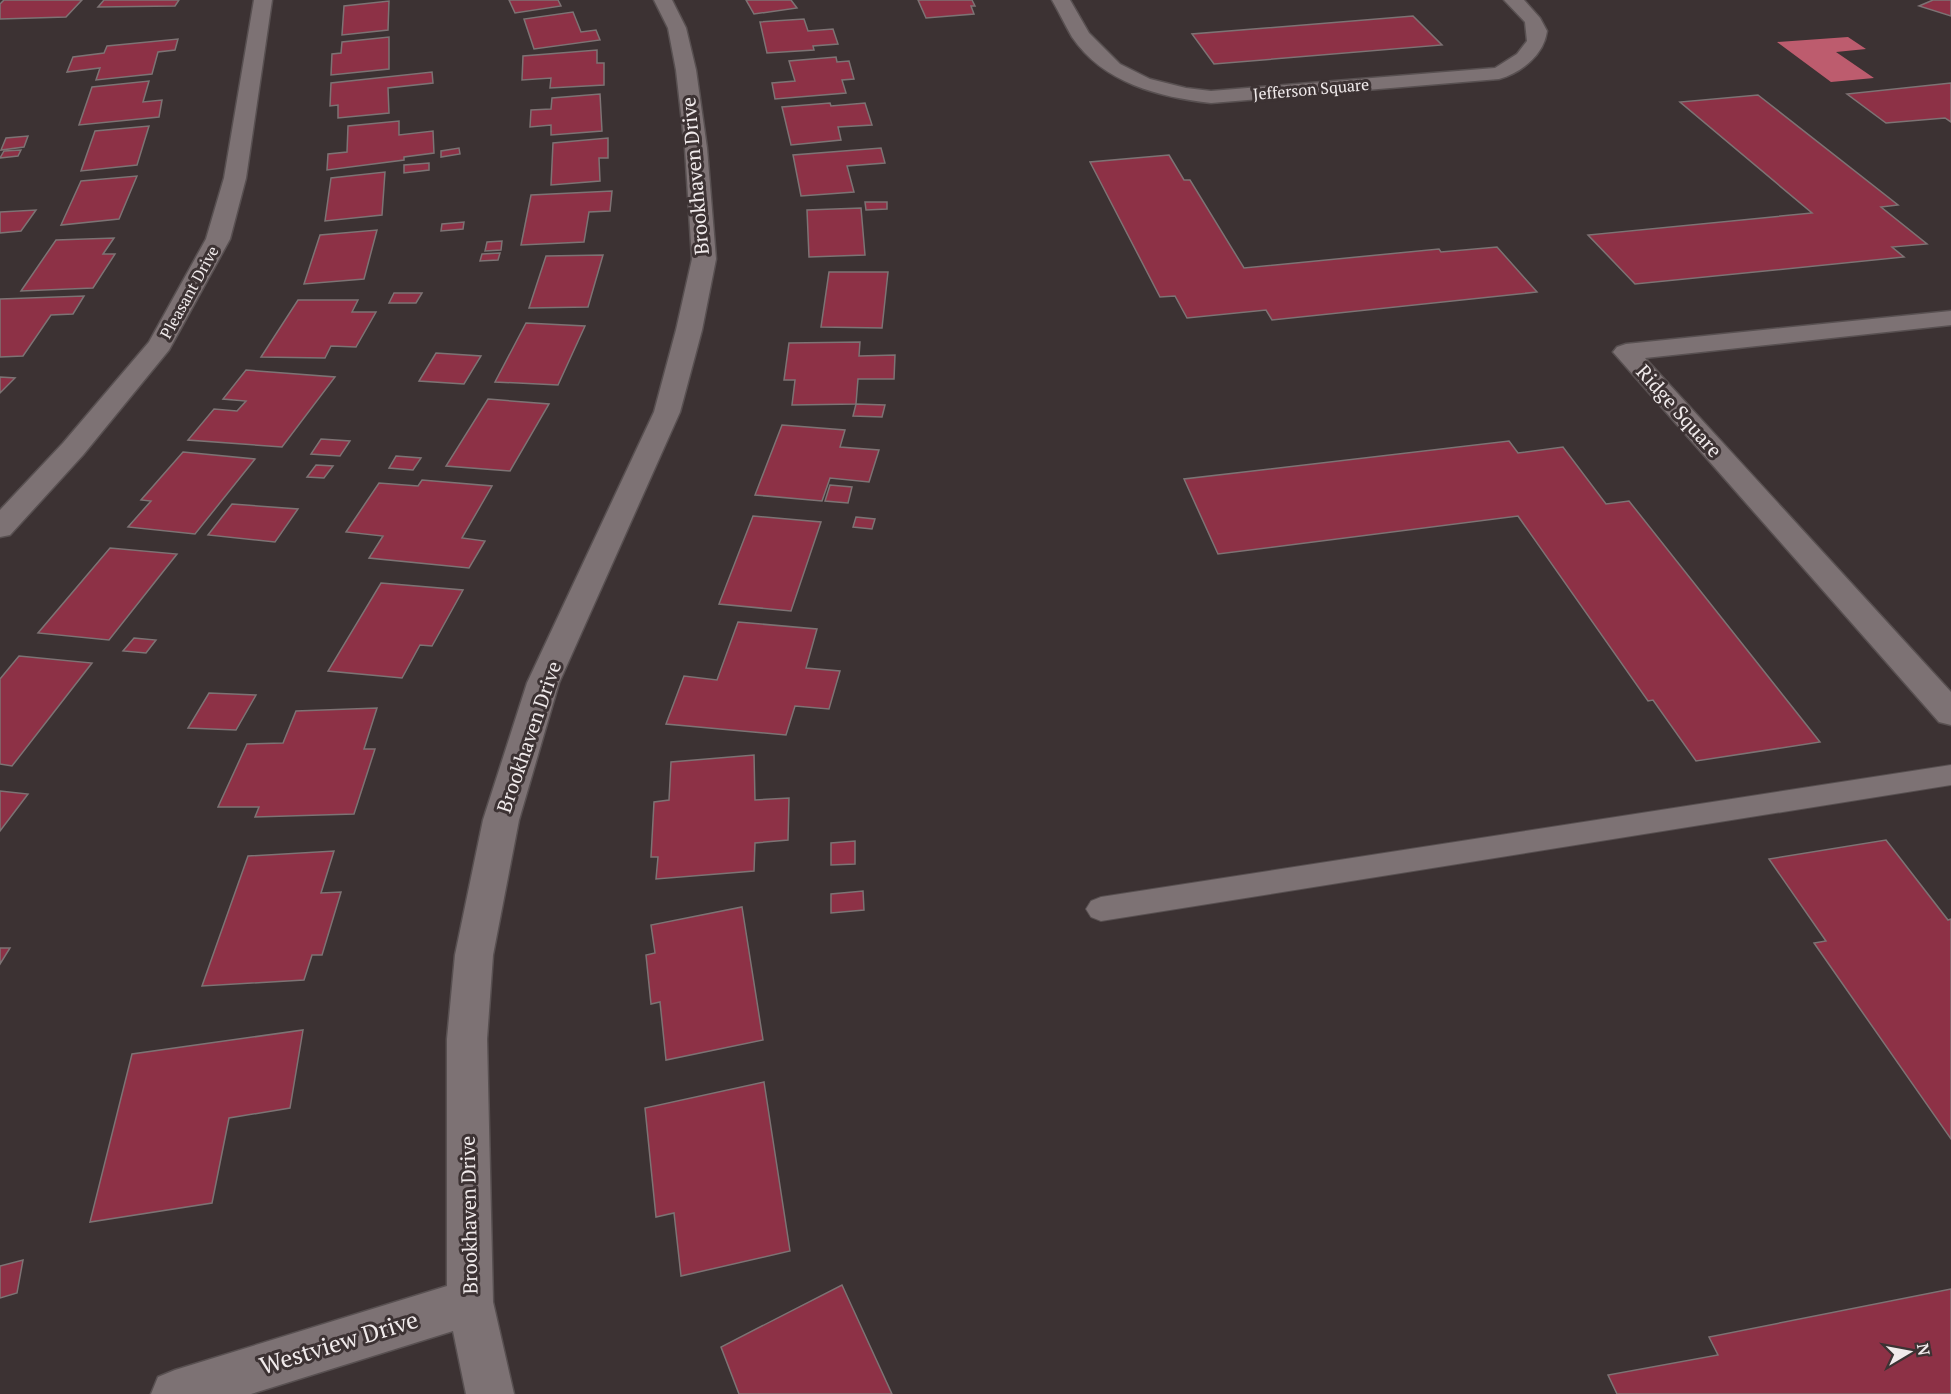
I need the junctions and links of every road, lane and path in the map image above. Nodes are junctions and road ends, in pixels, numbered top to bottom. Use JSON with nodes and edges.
{"nodes":[{"id":1,"x":263,"y":0,"type":"edge"},
{"id":2,"x":663,"y":0,"type":"edge"},
{"id":3,"x":1061,"y":0,"type":"edge"},
{"id":4,"x":1513,"y":0,"type":"edge"},
{"id":5,"x":1951,"y":318,"type":"edge"},
{"id":6,"x":0,"y":528,"type":"edge"},
{"id":7,"x":1951,"y":713,"type":"edge"},
{"id":8,"x":1951,"y":774,"type":"edge"},
{"id":9,"x":1101,"y":909,"type":"dead end"},
{"id":10,"x":470,"y":1302,"type":"junction"},
{"id":11,"x":175,"y":1394,"type":"edge"},
{"id":12,"x":490,"y":1394,"type":"edge"}],
"edges":[{"from":1,"to":6,"type":"street","name":"Pleasant Drive"},
{"from":2,"to":10,"type":"street","name":"Brookhaven Drive"},
{"from":3,"to":4,"type":"street","name":"Jefferson Square"},
{"from":5,"to":7,"type":"street","name":"Ridge Square"},
{"from":8,"to":9,"type":"lane"},
{"from":10,"to":11,"type":"street","name":"Westview Drive"},
{"from":10,"to":12,"type":"street","name":"Brookhaven Drive"}]}
